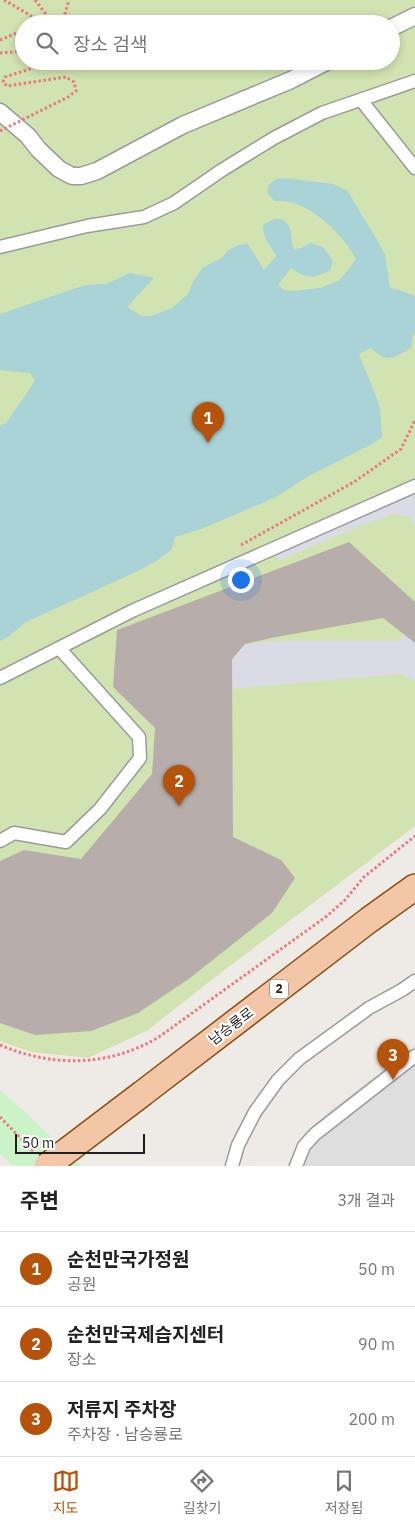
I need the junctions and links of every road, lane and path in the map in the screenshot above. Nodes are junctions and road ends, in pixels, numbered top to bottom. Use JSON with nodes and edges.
{"nodes":[{"id":1,"x":4,"y":0,"type":"edge"},
{"id":2,"x":35,"y":0,"type":"edge"},
{"id":3,"x":69,"y":0,"type":"edge"},
{"id":4,"x":30,"y":15,"type":"edge"},
{"id":5,"x":47,"y":15,"type":"edge"},
{"id":6,"x":64,"y":15,"type":"edge"},
{"id":7,"x":415,"y":16,"type":"edge"},
{"id":8,"x":400,"y":24,"type":"edge"},
{"id":9,"x":15,"y":34,"type":"edge"},
{"id":10,"x":0,"y":40,"type":"edge"},
{"id":11,"x":15,"y":52,"type":"edge"},
{"id":12,"x":0,"y":53,"type":"edge"},
{"id":13,"x":27,"y":70,"type":"edge"},
{"id":14,"x":310,"y":70,"type":"edge"},
{"id":15,"x":415,"y":81,"type":"edge"},
{"id":16,"x":361,"y":100,"type":"junction"},
{"id":17,"x":0,"y":112,"type":"edge"},
{"id":18,"x":0,"y":131,"type":"edge"},
{"id":19,"x":415,"y":168,"type":"edge"},
{"id":20,"x":0,"y":247,"type":"edge"},
{"id":21,"x":415,"y":420,"type":"edge"},
{"id":22,"x":415,"y":486,"type":"edge"},
{"id":23,"x":235,"y":548,"type":"dead end"},
{"id":24,"x":60,"y":648,"type":"junction"},
{"id":25,"x":0,"y":678,"type":"edge"},
{"id":26,"x":415,"y":836,"type":"edge"},
{"id":27,"x":0,"y":841,"type":"edge"},
{"id":28,"x":415,"y":887,"type":"edge"},
{"id":29,"x":415,"y":981,"type":"edge"},
{"id":30,"x":0,"y":1045,"type":"edge"},
{"id":31,"x":415,"y":1056,"type":"edge"},
{"id":32,"x":0,"y":1117,"type":"edge"},
{"id":33,"x":40,"y":1159,"type":"edge"},
{"id":34,"x":232,"y":1166,"type":"edge"},
{"id":35,"x":296,"y":1166,"type":"edge"}],
"edges":[{"from":1,"to":4,"type":"path"},
{"from":2,"to":5,"type":"path"},
{"from":3,"to":6,"type":"path"},
{"from":7,"to":8,"type":"street"},
{"from":9,"to":10,"type":"path"},
{"from":11,"to":12,"type":"path"},
{"from":13,"to":18,"type":"path","bridge":true},
{"from":14,"to":17,"type":"street"},
{"from":15,"to":16,"type":"street"},
{"from":16,"to":19,"type":"street"},
{"from":16,"to":20,"type":"street"},
{"from":21,"to":23,"type":"path"},
{"from":22,"to":24,"type":"street"},
{"from":24,"to":25,"type":"street"},
{"from":24,"to":27,"type":"street"},
{"from":26,"to":30,"type":"path"},
{"from":28,"to":33,"type":"main road","name":"남승룡로","number":"2","bridge":true},
{"from":29,"to":34,"type":"street"},
{"from":31,"to":35,"type":"street"},
{"from":32,"to":33,"type":"path"}]}
